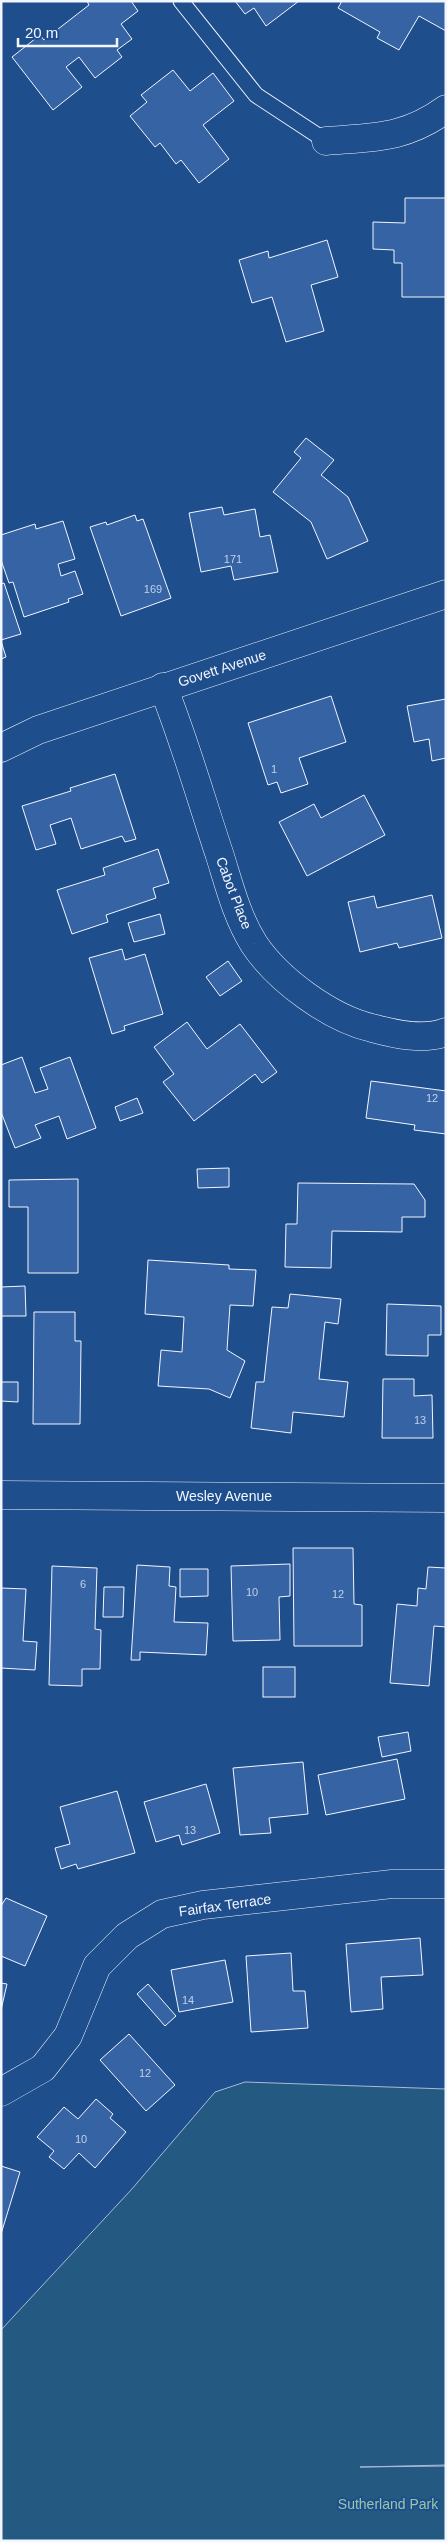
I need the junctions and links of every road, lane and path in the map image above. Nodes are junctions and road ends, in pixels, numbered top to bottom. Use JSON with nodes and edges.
{"nodes":[{"id":1,"x":181,"y":1,"type":"edge"},
{"id":2,"x":446,"y":109,"type":"edge"},
{"id":3,"x":326,"y":141,"type":"joint"},
{"id":4,"x":446,"y":594,"type":"edge"},
{"id":5,"x":163,"y":687,"type":"junction"},
{"id":6,"x":1,"y":748,"type":"edge"},
{"id":7,"x":446,"y":1032,"type":"edge"},
{"id":8,"x":1,"y":1494,"type":"edge"},
{"id":9,"x":446,"y":1498,"type":"edge"},
{"id":10,"x":446,"y":1884,"type":"edge"},
{"id":11,"x":1,"y":2092,"type":"edge"}],
"edges":[{"from":1,"to":3,"type":"lane"},
{"from":2,"to":3,"type":"street"},
{"from":4,"to":5,"type":"street","name":"Govett Avenue"},
{"from":5,"to":6,"type":"street","name":"Govett Avenue"},
{"from":5,"to":7,"type":"street","name":"Cabot Place"},
{"from":8,"to":9,"type":"street","name":"Wesley Avenue"},
{"from":10,"to":11,"type":"street","name":"Fairfax Terrace"}]}
